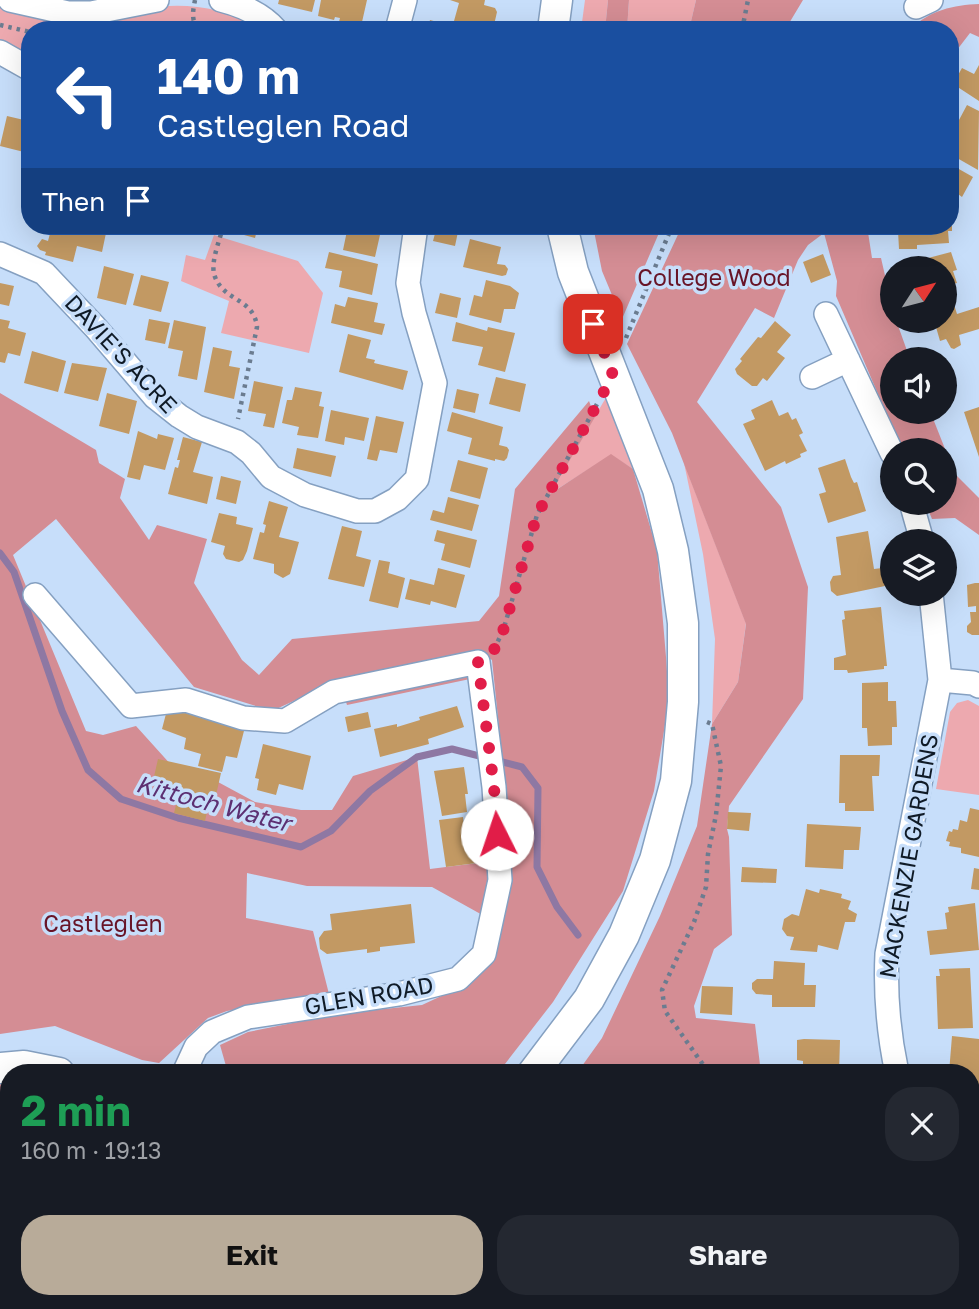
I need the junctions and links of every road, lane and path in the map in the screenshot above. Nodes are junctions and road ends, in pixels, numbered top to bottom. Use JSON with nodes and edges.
{"nodes":[{"id":1,"x":10,"y":0,"type":"edge"},
{"id":2,"x":157,"y":0,"type":"edge"},
{"id":3,"x":195,"y":0,"type":"edge"},
{"id":4,"x":221,"y":0,"type":"edge"},
{"id":5,"x":405,"y":0,"type":"edge"},
{"id":6,"x":557,"y":0,"type":"edge"},
{"id":7,"x":748,"y":0,"type":"edge"},
{"id":8,"x":193,"y":21,"type":"edge"},
{"id":9,"x":268,"y":21,"type":"edge"},
{"id":10,"x":399,"y":21,"type":"edge"},
{"id":11,"x":554,"y":21,"type":"edge"},
{"id":12,"x":744,"y":21,"type":"edge"},
{"id":13,"x":0,"y":26,"type":"edge"},
{"id":14,"x":21,"y":30,"type":"edge"},
{"id":15,"x":0,"y":52,"type":"edge"},
{"id":16,"x":21,"y":64,"type":"edge"},
{"id":17,"x":221,"y":235,"type":"edge"},
{"id":18,"x":415,"y":235,"type":"edge"},
{"id":19,"x":564,"y":235,"type":"edge"},
{"id":20,"x":668,"y":235,"type":"edge"},
{"id":21,"x":0,"y":254,"type":"edge"},
{"id":22,"x":826,"y":314,"type":"dead end"},
{"id":23,"x":848,"y":360,"type":"junction"},
{"id":24,"x":613,"y":375,"type":"junction"},
{"id":25,"x":812,"y":377,"type":"dead end"},
{"id":26,"x":885,"y":438,"type":"edge"},
{"id":27,"x":231,"y":440,"type":"junction"},
{"id":28,"x":35,"y":595,"type":"dead end"},
{"id":29,"x":932,"y":606,"type":"edge"},
{"id":30,"x":478,"y":662,"type":"junction"},
{"id":31,"x":940,"y":680,"type":"junction"},
{"id":32,"x":979,"y":686,"type":"edge"},
{"id":33,"x":708,"y":722,"type":"dead end"},
{"id":34,"x":188,"y":1064,"type":"edge"},
{"id":35,"x":540,"y":1064,"type":"edge"},
{"id":36,"x":703,"y":1064,"type":"edge"},
{"id":37,"x":895,"y":1064,"type":"edge"}],
"edges":[{"from":1,"to":2,"type":"street"},
{"from":3,"to":8,"type":"path"},
{"from":4,"to":9,"type":"street"},
{"from":5,"to":10,"type":"street"},
{"from":6,"to":11,"type":"street"},
{"from":7,"to":12,"type":"path"},
{"from":13,"to":14,"type":"path"},
{"from":15,"to":16,"type":"street"},
{"from":17,"to":27,"type":"path"},
{"from":18,"to":27,"type":"street","name":"DAVIE'S ACRE"},
{"from":19,"to":24,"type":"street"},
{"from":20,"to":24,"type":"path"},
{"from":21,"to":27,"type":"street","name":"DAVIE'S ACRE"},
{"from":22,"to":23,"type":"street"},
{"from":23,"to":25,"type":"street"},
{"from":23,"to":26,"type":"street"},
{"from":24,"to":30,"type":"path"},
{"from":24,"to":35,"type":"street"},
{"from":28,"to":30,"type":"street"},
{"from":29,"to":31,"type":"street","name":"MACKENZIE GARDENS"},
{"from":30,"to":34,"type":"street","name":"GLEN ROAD"},
{"from":31,"to":32,"type":"street"},
{"from":31,"to":37,"type":"street","name":"MACKENZIE GARDENS"},
{"from":33,"to":36,"type":"path"}]}
